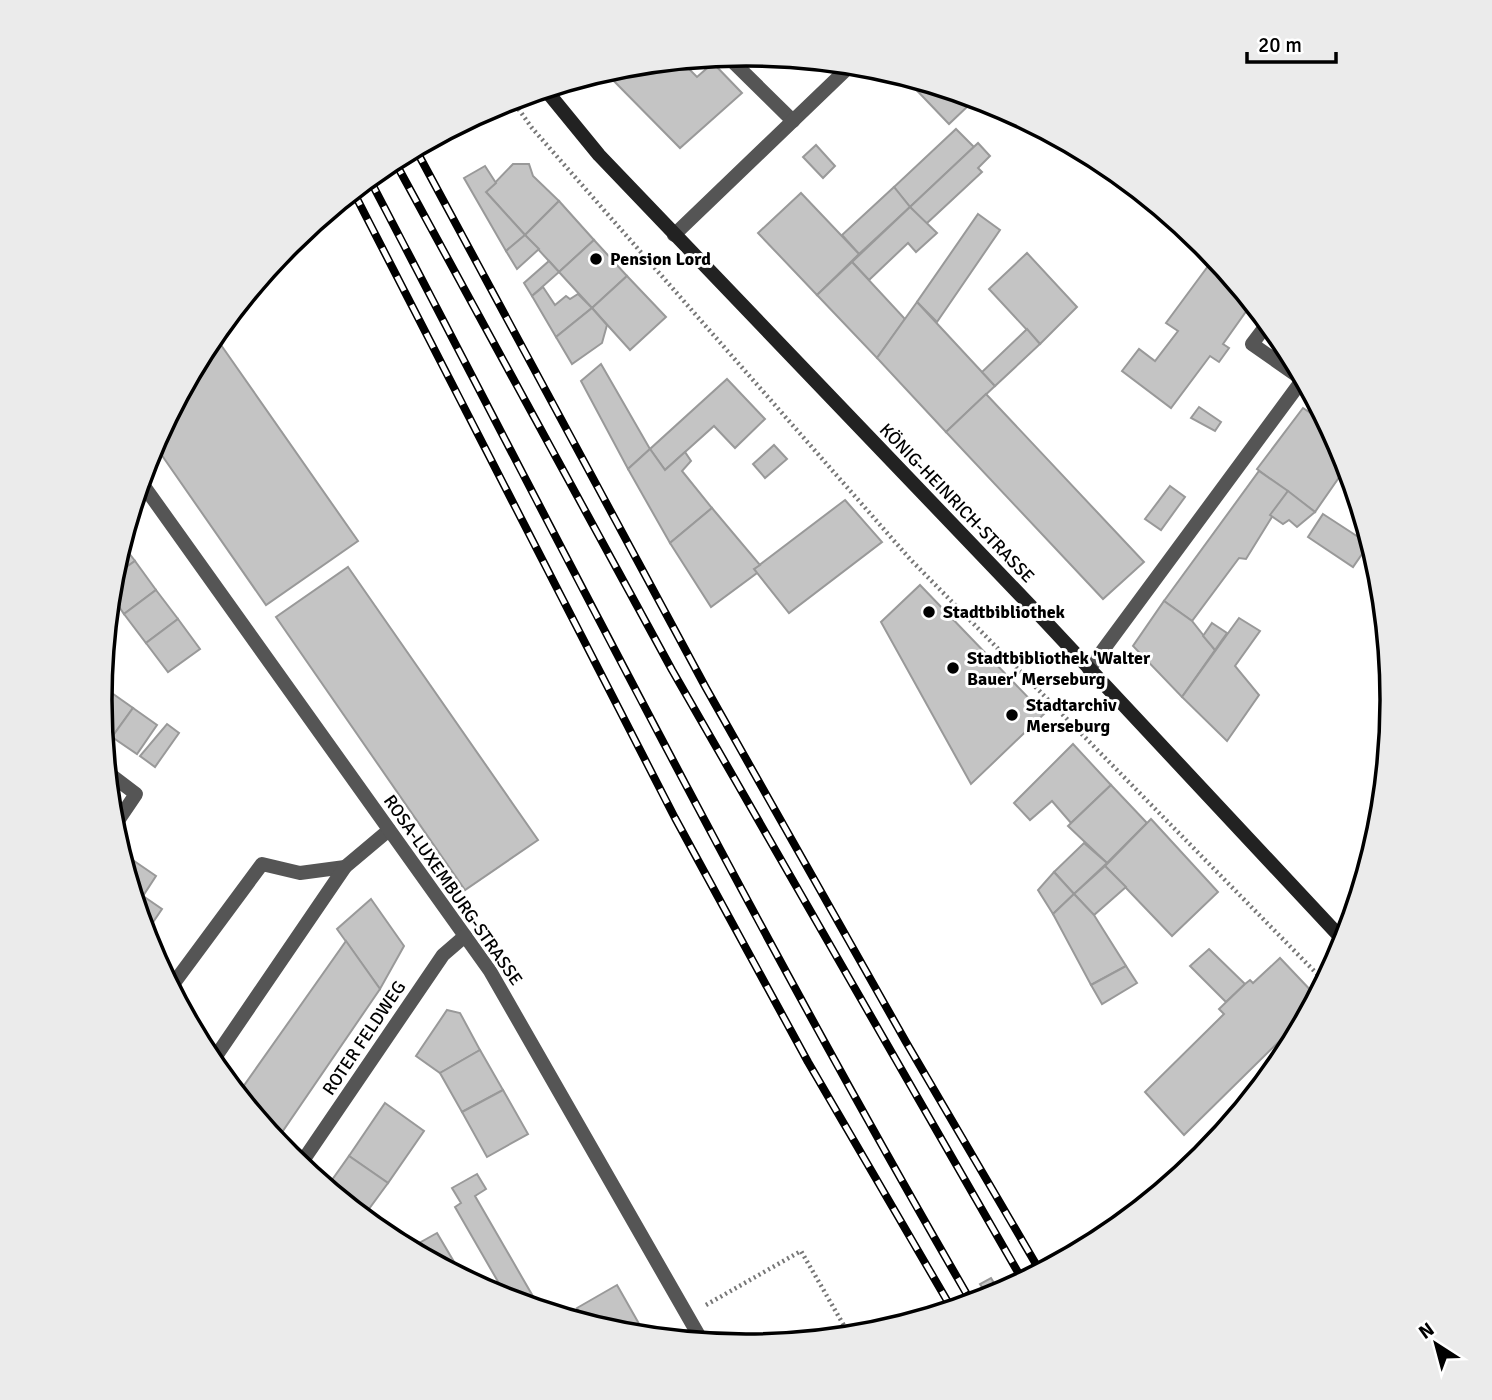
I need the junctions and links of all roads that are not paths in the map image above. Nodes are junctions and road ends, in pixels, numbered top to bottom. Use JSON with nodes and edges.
{"nodes":[{"id":1,"x":738,"y":66,"type":"edge"},
{"id":2,"x":842,"y":74,"type":"edge"},
{"id":3,"x":552,"y":97,"type":"edge"},
{"id":4,"x":793,"y":121,"type":"junction"},
{"id":5,"x":674,"y":235,"type":"junction"},
{"id":6,"x":1261,"y":332,"type":"edge"},
{"id":7,"x":1285,"y":366,"type":"edge"},
{"id":8,"x":1297,"y":387,"type":"edge"},
{"id":9,"x":148,"y":492,"type":"edge"},
{"id":10,"x":1089,"y":669,"type":"junction"},
{"id":11,"x":118,"y":780,"type":"edge"},
{"id":12,"x":123,"y":813,"type":"edge"},
{"id":13,"x":389,"y":830,"type":"junction"},
{"id":14,"x":345,"y":867,"type":"junction"},
{"id":15,"x":1335,"y":932,"type":"edge"},
{"id":16,"x":465,"y":936,"type":"junction"},
{"id":17,"x":177,"y":978,"type":"edge"},
{"id":18,"x":219,"y":1052,"type":"edge"},
{"id":19,"x":306,"y":1156,"type":"edge"},
{"id":20,"x":696,"y":1331,"type":"edge"}],
"edges":[{"from":1,"to":4,"type":"street"},
{"from":2,"to":4,"type":"street"},
{"from":3,"to":5,"type":"main road","name":"KÖNIG-HEINRICH-STRASSE"},
{"from":4,"to":5,"type":"street"},
{"from":5,"to":10,"type":"main road","name":"KÖNIG-HEINRICH-STRASSE"},
{"from":6,"to":7,"type":"street"},
{"from":8,"to":10,"type":"street"},
{"from":9,"to":13,"type":"street","name":"ROSA-LUXEMBURG-STRASSE"},
{"from":10,"to":15,"type":"main road","name":"KÖNIG-HEINRICH-STRASSE"},
{"from":11,"to":12,"type":"street"},
{"from":13,"to":14,"type":"street"},
{"from":13,"to":16,"type":"street","name":"ROSA-LUXEMBURG-STRASSE"},
{"from":14,"to":17,"type":"street"},
{"from":14,"to":18,"type":"street"},
{"from":16,"to":19,"type":"street","name":"ROTER FELDWEG"},
{"from":16,"to":20,"type":"street","name":"ROSA-LUXEMBURG-STRASSE"}]}
